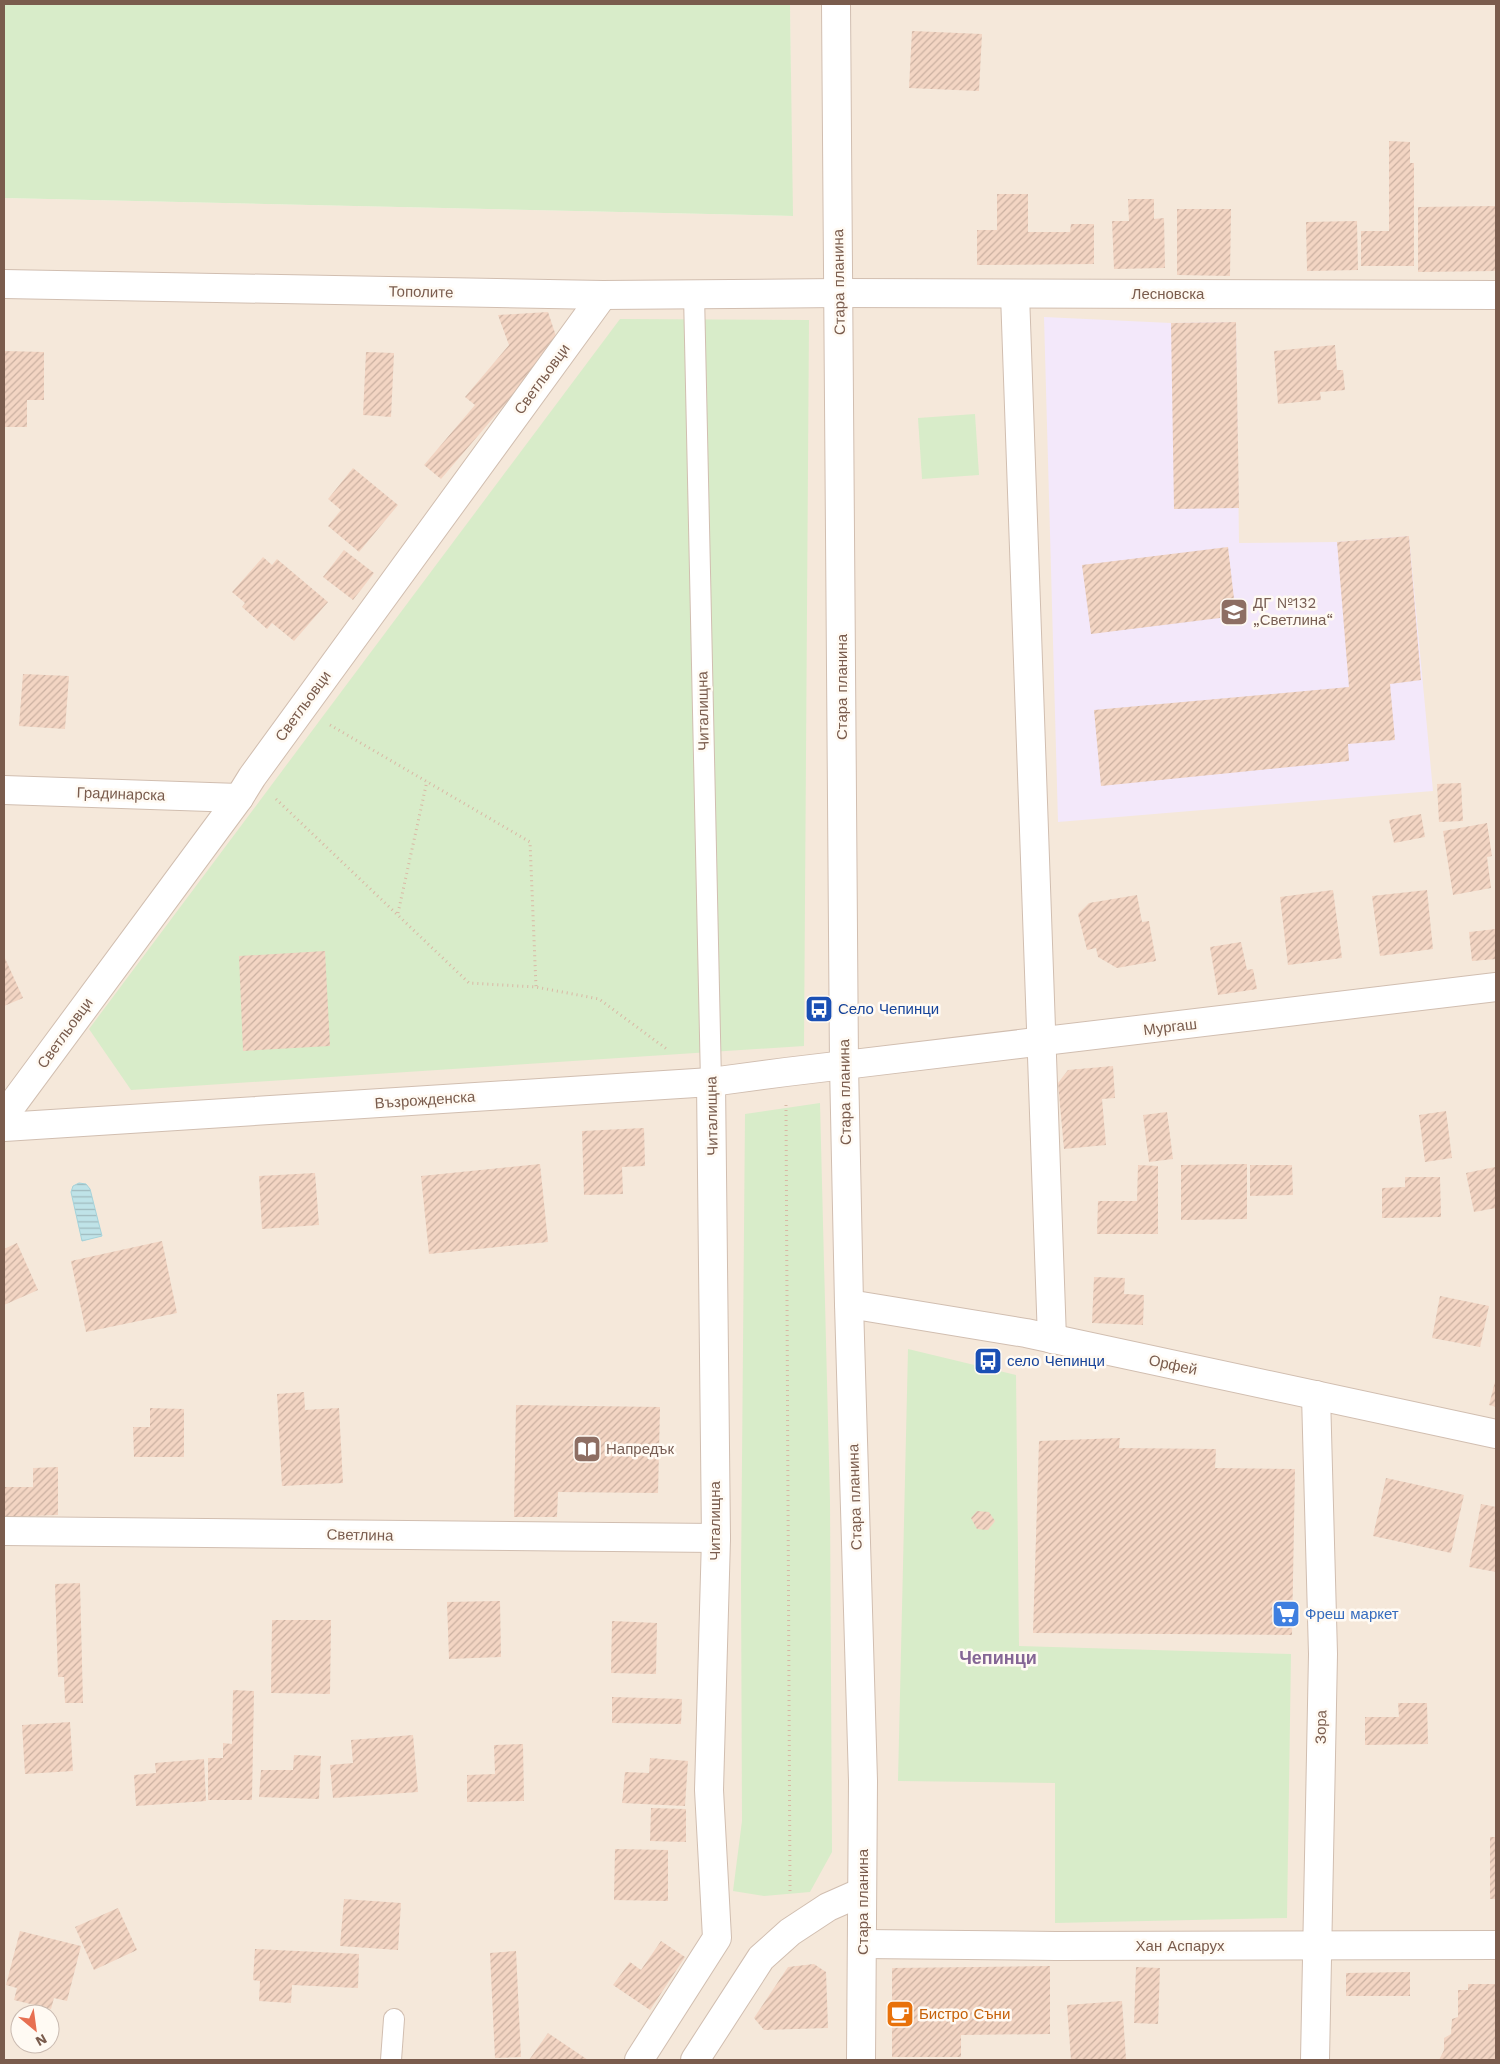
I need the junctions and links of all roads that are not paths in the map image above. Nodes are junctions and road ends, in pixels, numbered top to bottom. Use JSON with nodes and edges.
{"nodes":[{"id":1,"x":836,"y":4,"type":"edge"},
{"id":2,"x":4,"y":284,"type":"edge"},
{"id":3,"x":839,"y":293,"type":"junction"},
{"id":4,"x":694,"y":294,"type":"junction"},
{"id":5,"x":1016,"y":294,"type":"junction"},
{"id":6,"x":602,"y":295,"type":"junction"},
{"id":7,"x":1496,"y":295,"type":"edge"},
{"id":8,"x":245,"y":787,"type":"junction"},
{"id":9,"x":4,"y":790,"type":"edge"},
{"id":10,"x":1496,"y":987,"type":"edge"},
{"id":11,"x":1042,"y":1042,"type":"junction"},
{"id":12,"x":844,"y":1066,"type":"junction"},
{"id":13,"x":711,"y":1082,"type":"junction"},
{"id":14,"x":4,"y":1116,"type":"edge"},
{"id":15,"x":4,"y":1127,"type":"edge"},
{"id":16,"x":849,"y":1304,"type":"junction"},
{"id":17,"x":1052,"y":1339,"type":"junction"},
{"id":18,"x":1316,"y":1395,"type":"junction"},
{"id":19,"x":1496,"y":1434,"type":"edge"},
{"id":20,"x":4,"y":1531,"type":"edge"},
{"id":21,"x":716,"y":1538,"type":"junction"},
{"id":22,"x":862,"y":1892,"type":"junction"},
{"id":23,"x":863,"y":1944,"type":"junction"},
{"id":24,"x":1496,"y":1945,"type":"edge"},
{"id":25,"x":1318,"y":1946,"type":"junction"},
{"id":26,"x":394,"y":2019,"type":"dead end"},
{"id":27,"x":391,"y":2060,"type":"edge"},
{"id":28,"x":639,"y":2060,"type":"edge"},
{"id":29,"x":695,"y":2060,"type":"edge"},
{"id":30,"x":861,"y":2060,"type":"edge"},
{"id":31,"x":1315,"y":2060,"type":"edge"}],
"edges":[{"from":1,"to":3,"type":"street","name":"Стара планина"},
{"from":2,"to":6,"type":"street","name":"Тополите"},
{"from":3,"to":4,"type":"street","name":"Тополите"},
{"from":3,"to":5,"type":"street","name":"Лесновска"},
{"from":3,"to":12,"type":"street","name":"Стара планина"},
{"from":4,"to":6,"type":"street","name":"Тополите"},
{"from":4,"to":13,"type":"lane","name":"Читалищна"},
{"from":5,"to":7,"type":"street","name":"Лесновска"},
{"from":5,"to":11,"type":"street"},
{"from":6,"to":8,"type":"street","name":"Светльовци"},
{"from":8,"to":9,"type":"street","name":"Градинарска"},
{"from":8,"to":14,"type":"street","name":"Светльовци"},
{"from":10,"to":11,"type":"street","name":"Мургаш"},
{"from":11,"to":12,"type":"street","name":"Мургаш"},
{"from":11,"to":17,"type":"street"},
{"from":12,"to":13,"type":"street","name":"Възрожденска"},
{"from":12,"to":16,"type":"street","name":"Стара планина"},
{"from":13,"to":15,"type":"street","name":"Възрожденска"},
{"from":13,"to":21,"type":"street","name":"Читалищна"},
{"from":16,"to":17,"type":"street","name":"Орфей"},
{"from":16,"to":22,"type":"street","name":"Стара планина"},
{"from":17,"to":18,"type":"street","name":"Орфей"},
{"from":18,"to":19,"type":"street","name":"Орфей"},
{"from":18,"to":25,"type":"street","name":"Зора"},
{"from":20,"to":21,"type":"street","name":"Светлина"},
{"from":21,"to":28,"type":"street","name":"Читалищна"},
{"from":22,"to":23,"type":"street","name":"Стара планина"},
{"from":22,"to":29,"type":"street"},
{"from":23,"to":25,"type":"street","name":"Хан Аспарух"},
{"from":23,"to":30,"type":"street","name":"Стара планина"},
{"from":24,"to":25,"type":"street","name":"Хан Аспарух"},
{"from":25,"to":31,"type":"street","name":"Зора"},
{"from":26,"to":27,"type":"lane"}]}
